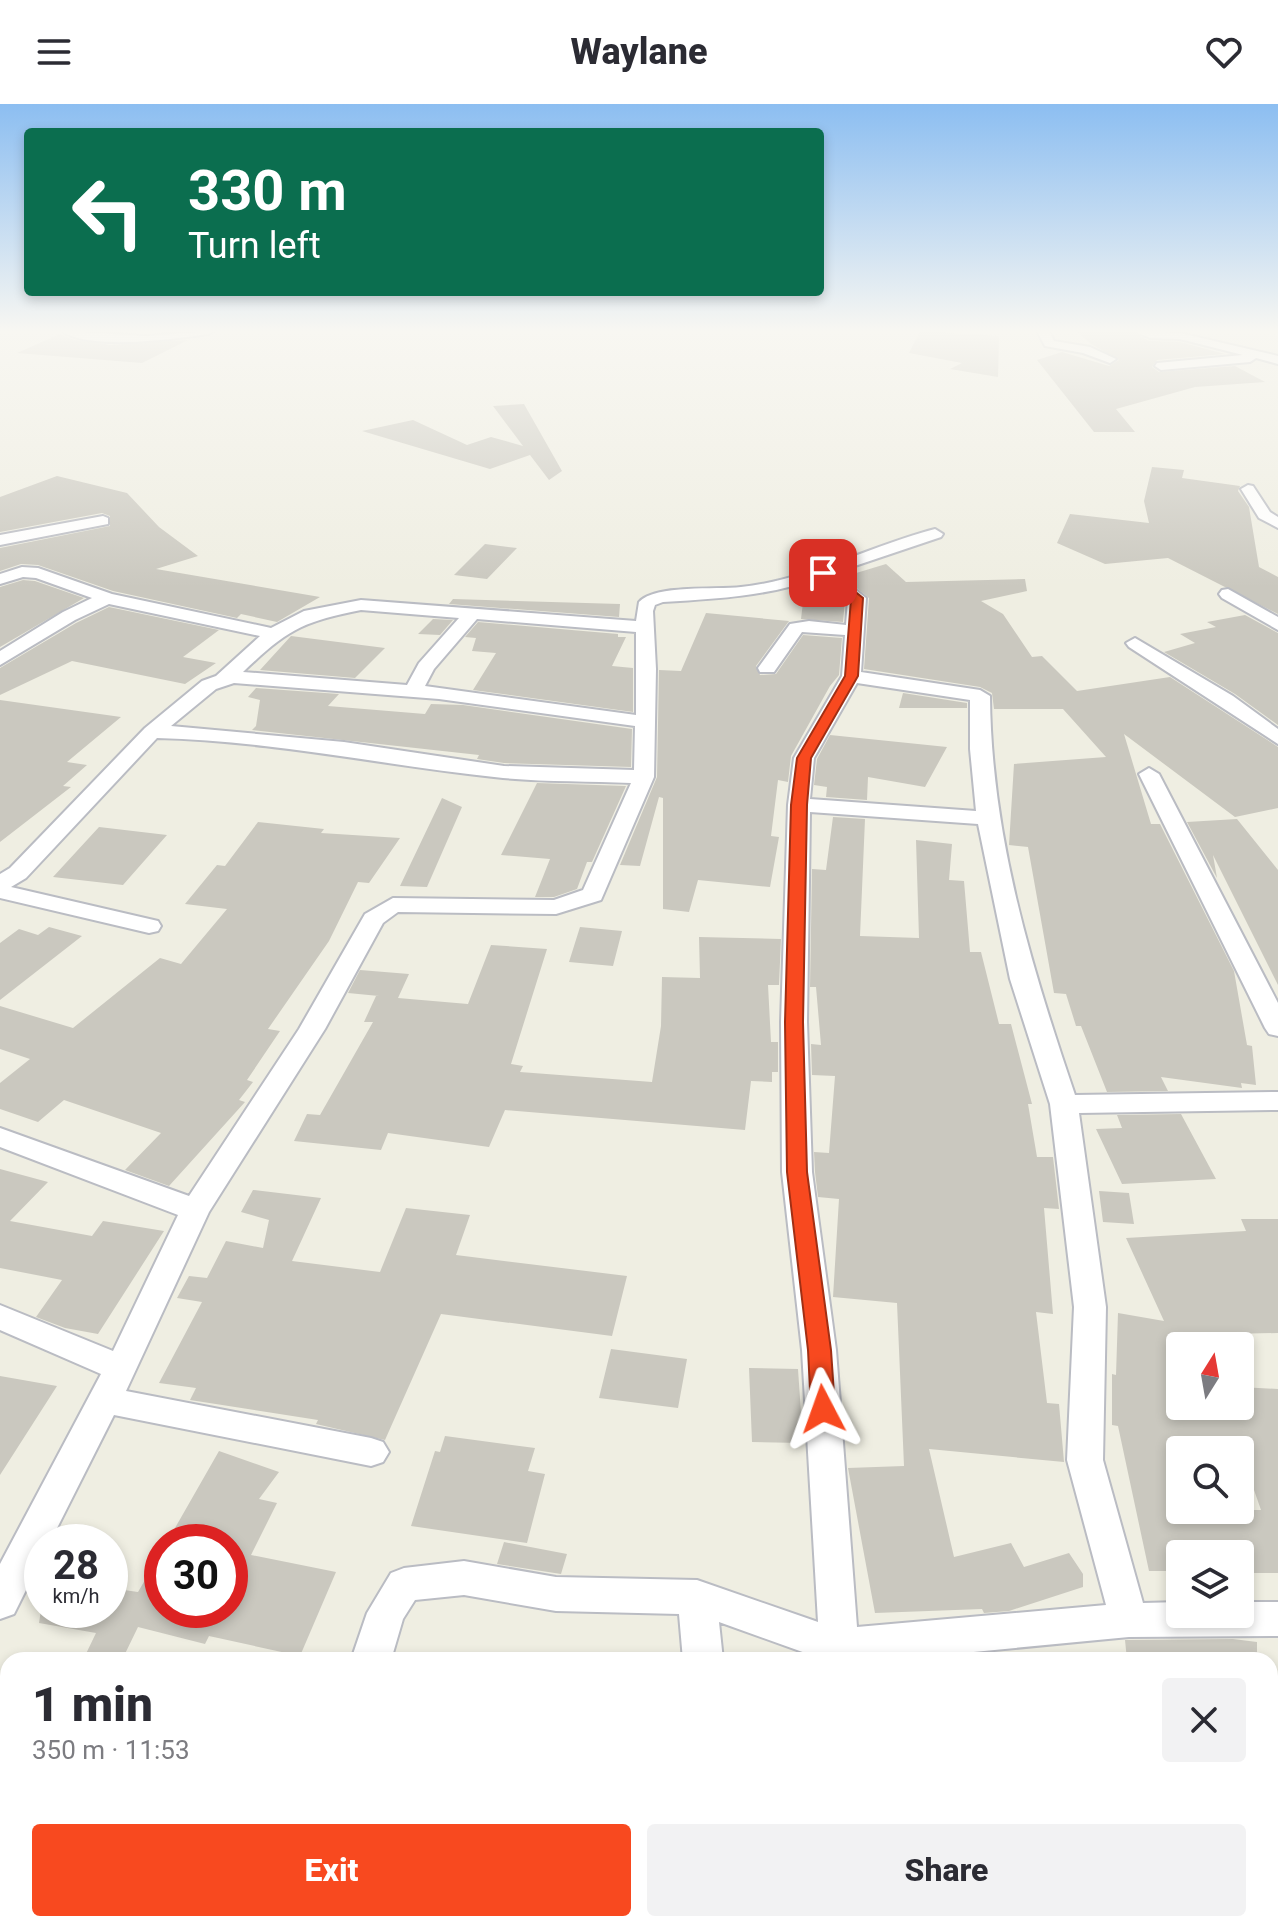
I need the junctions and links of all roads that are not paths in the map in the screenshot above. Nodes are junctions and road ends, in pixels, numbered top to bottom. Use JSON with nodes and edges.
{"nodes":[{"id":1,"x":1248,"y":489,"type":"dead end"},
{"id":2,"x":103,"y":521,"type":"dead end"},
{"id":3,"x":1278,"y":523,"type":"edge"},
{"id":4,"x":935,"y":534,"type":"dead end"},
{"id":5,"x":0,"y":540,"type":"edge"},
{"id":6,"x":823,"y":573,"type":"junction"},
{"id":7,"x":0,"y":579,"type":"edge"},
{"id":8,"x":1228,"y":594,"type":"dead end"},
{"id":9,"x":107,"y":598,"type":"junction"},
{"id":10,"x":470,"y":616,"type":"junction"},
{"id":11,"x":1278,"y":625,"type":"edge"},
{"id":12,"x":646,"y":627,"type":"junction"},
{"id":13,"x":854,"y":631,"type":"junction"},
{"id":14,"x":273,"y":634,"type":"junction"},
{"id":15,"x":1135,"y":643,"type":"dead end"},
{"id":16,"x":0,"y":659,"type":"edge"},
{"id":17,"x":767,"y":668,"type":"dead end"},
{"id":18,"x":851,"y":676,"type":"junction"},
{"id":19,"x":222,"y":681,"type":"junction"},
{"id":20,"x":414,"y":689,"type":"junction"},
{"id":21,"x":645,"y":722,"type":"junction"},
{"id":22,"x":152,"y":732,"type":"junction"},
{"id":23,"x":1278,"y":738,"type":"edge"},
{"id":24,"x":1149,"y":774,"type":"dead end"},
{"id":25,"x":644,"y":777,"type":"junction"},
{"id":26,"x":799,"y":805,"type":"junction"},
{"id":27,"x":988,"y":818,"type":"junction"},
{"id":28,"x":0,"y":883,"type":"edge"},
{"id":29,"x":0,"y":891,"type":"edge"},
{"id":30,"x":149,"y":926,"type":"dead end"},
{"id":31,"x":1278,"y":1028,"type":"edge"},
{"id":32,"x":1278,"y":1101,"type":"edge"},
{"id":33,"x":1064,"y":1104,"type":"junction"},
{"id":34,"x":0,"y":1137,"type":"edge"},
{"id":35,"x":195,"y":1210,"type":"junction"},
{"id":36,"x":0,"y":1317,"type":"edge"},
{"id":37,"x":121,"y":1368,"type":"junction"},
{"id":38,"x":105,"y":1400,"type":"junction"},
{"id":39,"x":371,"y":1452,"type":"dead end"},
{"id":40,"x":697,"y":1597,"type":"junction"},
{"id":41,"x":0,"y":1602,"type":"edge"},
{"id":42,"x":1278,"y":1619,"type":"edge"},
{"id":43,"x":1129,"y":1620,"type":"junction"},
{"id":44,"x":839,"y":1647,"type":"junction"},
{"id":45,"x":374,"y":1652,"type":"edge"},
{"id":46,"x":702,"y":1652,"type":"edge"}],
"edges":[{"from":1,"to":3,"type":"street"},
{"from":2,"to":5,"type":"street"},
{"from":4,"to":6,"type":"street"},
{"from":6,"to":12,"type":"street"},
{"from":6,"to":13,"type":"street"},
{"from":7,"to":9,"type":"street"},
{"from":8,"to":11,"type":"street"},
{"from":9,"to":14,"type":"street"},
{"from":9,"to":16,"type":"street"},
{"from":10,"to":12,"type":"street"},
{"from":10,"to":14,"type":"street"},
{"from":10,"to":20,"type":"street"},
{"from":12,"to":21,"type":"street"},
{"from":13,"to":17,"type":"street"},
{"from":13,"to":18,"type":"street"},
{"from":14,"to":19,"type":"street"},
{"from":15,"to":23,"type":"street"},
{"from":18,"to":26,"type":"street"},
{"from":18,"to":27,"type":"street"},
{"from":19,"to":20,"type":"street"},
{"from":19,"to":22,"type":"street"},
{"from":20,"to":21,"type":"street"},
{"from":21,"to":25,"type":"street"},
{"from":22,"to":25,"type":"street"},
{"from":22,"to":28,"type":"street"},
{"from":24,"to":31,"type":"street"},
{"from":25,"to":35,"type":"street"},
{"from":26,"to":27,"type":"street"},
{"from":26,"to":44,"type":"street"},
{"from":27,"to":33,"type":"street"},
{"from":29,"to":30,"type":"street"},
{"from":32,"to":33,"type":"street"},
{"from":33,"to":43,"type":"street"},
{"from":34,"to":35,"type":"street"},
{"from":35,"to":37,"type":"street"},
{"from":36,"to":37,"type":"street"},
{"from":37,"to":38,"type":"street"},
{"from":38,"to":39,"type":"street"},
{"from":38,"to":41,"type":"street"},
{"from":40,"to":44,"type":"street"},
{"from":40,"to":45,"type":"street"},
{"from":40,"to":46,"type":"street"},
{"from":42,"to":43,"type":"street"},
{"from":43,"to":44,"type":"street"}]}
